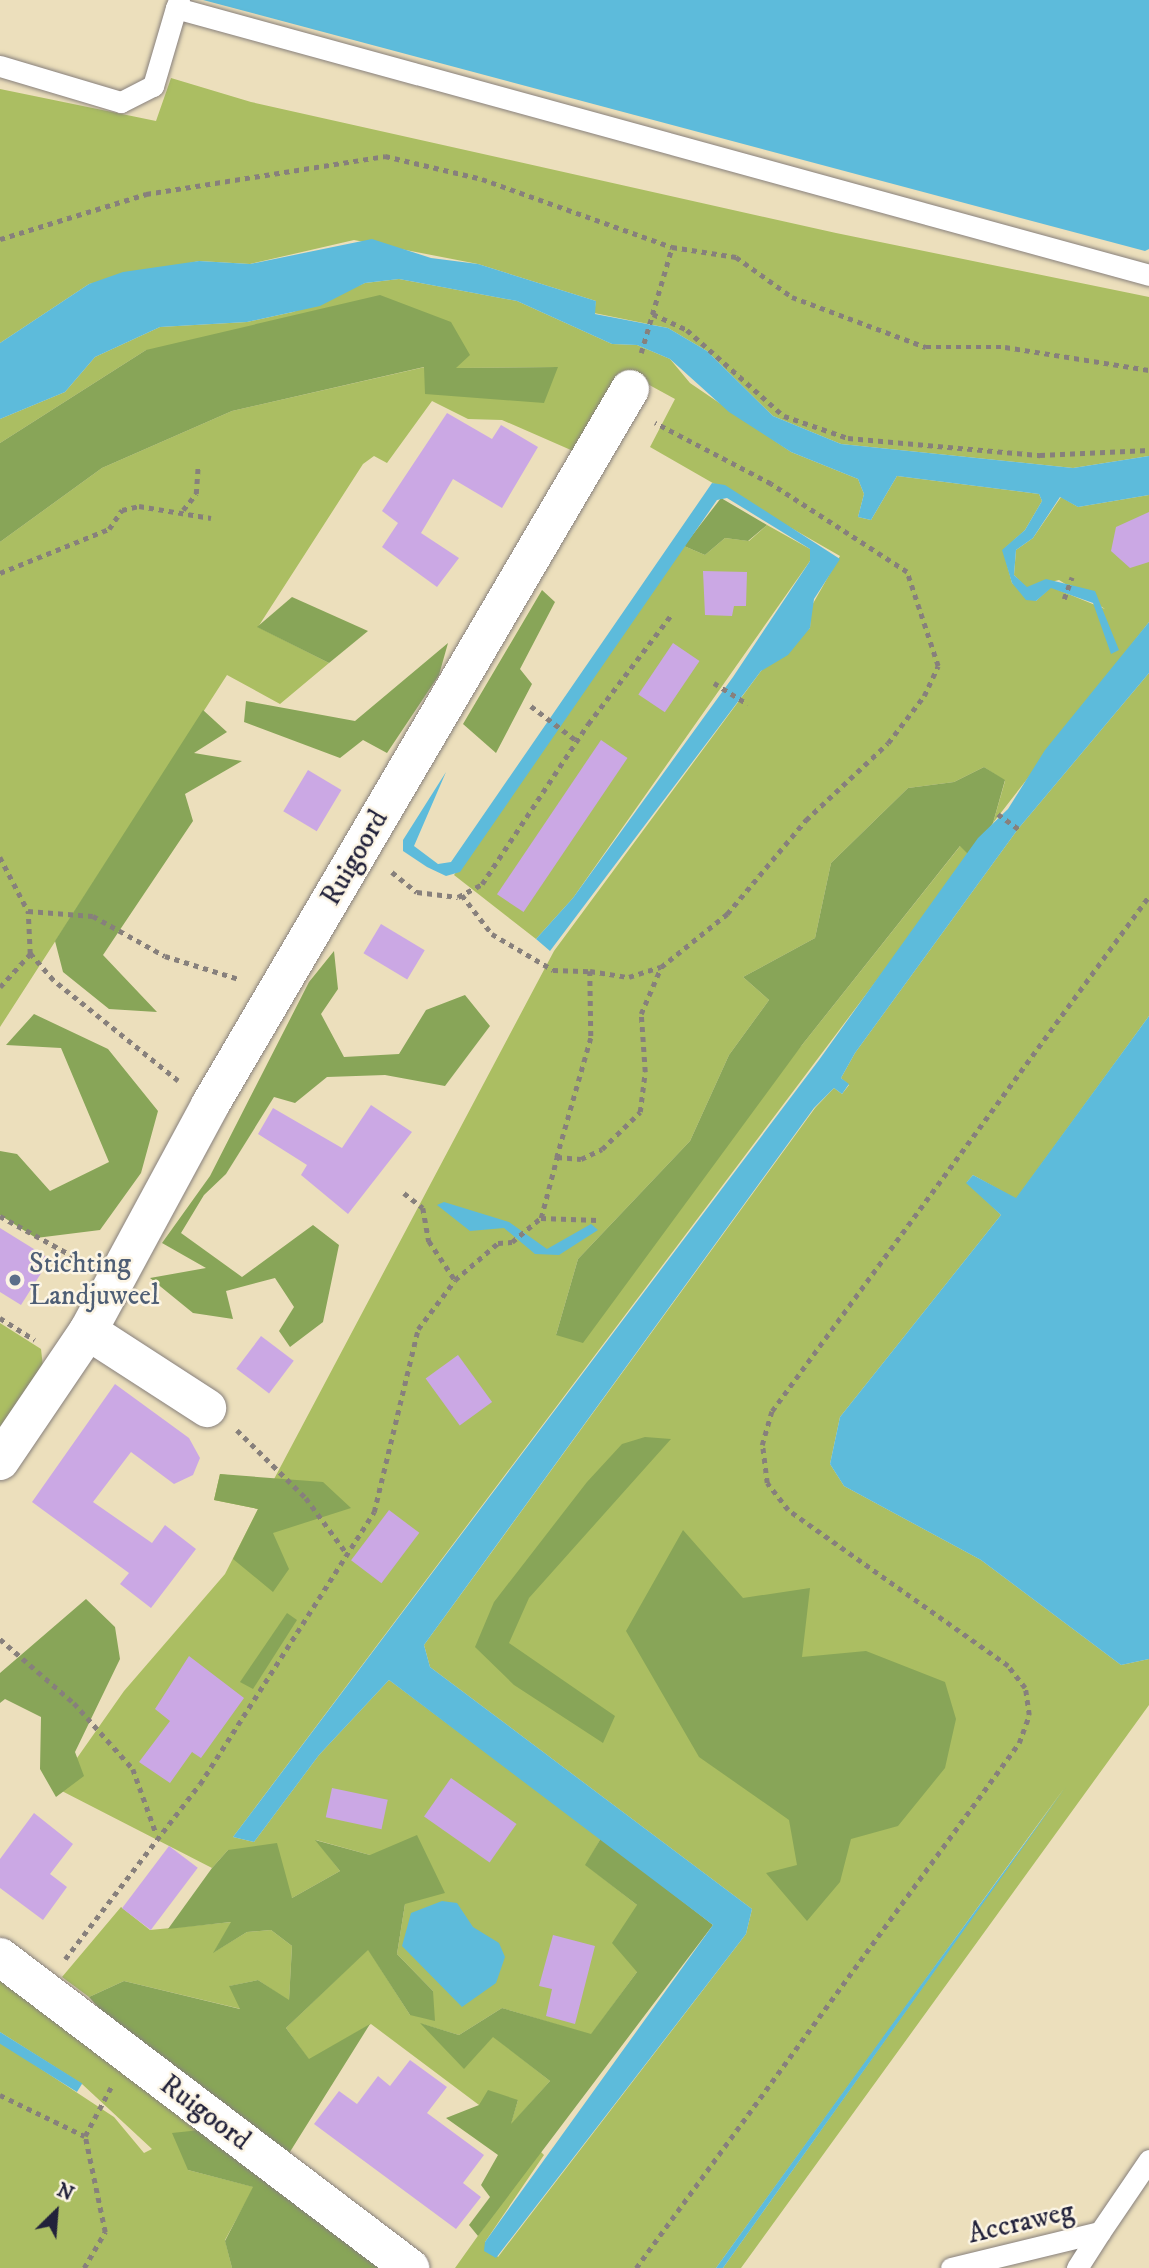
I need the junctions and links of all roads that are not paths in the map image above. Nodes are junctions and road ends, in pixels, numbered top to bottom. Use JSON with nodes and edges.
{"nodes":[{"id":1,"x":178,"y":4,"type":"edge"},
{"id":2,"x":0,"y":66,"type":"edge"},
{"id":3,"x":1149,"y":275,"type":"edge"},
{"id":4,"x":629,"y":386,"type":"road end"},
{"id":5,"x":88,"y":1331,"type":"junction"},
{"id":6,"x":207,"y":1408,"type":"road end"},
{"id":7,"x":0,"y":1461,"type":"edge"},
{"id":8,"x":0,"y":1957,"type":"edge"},
{"id":9,"x":1149,"y":2160,"type":"edge"},
{"id":10,"x":1100,"y":2232,"type":"junction"},
{"id":11,"x":410,"y":2268,"type":"edge"},
{"id":12,"x":951,"y":2268,"type":"edge"},
{"id":13,"x":1077,"y":2268,"type":"edge"}],
"edges":[{"from":1,"to":2,"type":"lane"},
{"from":1,"to":3,"type":"lane"},
{"from":4,"to":5,"type":"street","name":"Ruigoord"},
{"from":5,"to":6,"type":"street"},
{"from":5,"to":7,"type":"street","name":"Ruigoord"},
{"from":8,"to":11,"type":"street","name":"Ruigoord"},
{"from":9,"to":10,"type":"lane","name":"Accraweg"},
{"from":10,"to":12,"type":"lane","name":"Accraweg"},
{"from":10,"to":13,"type":"lane"}]}
